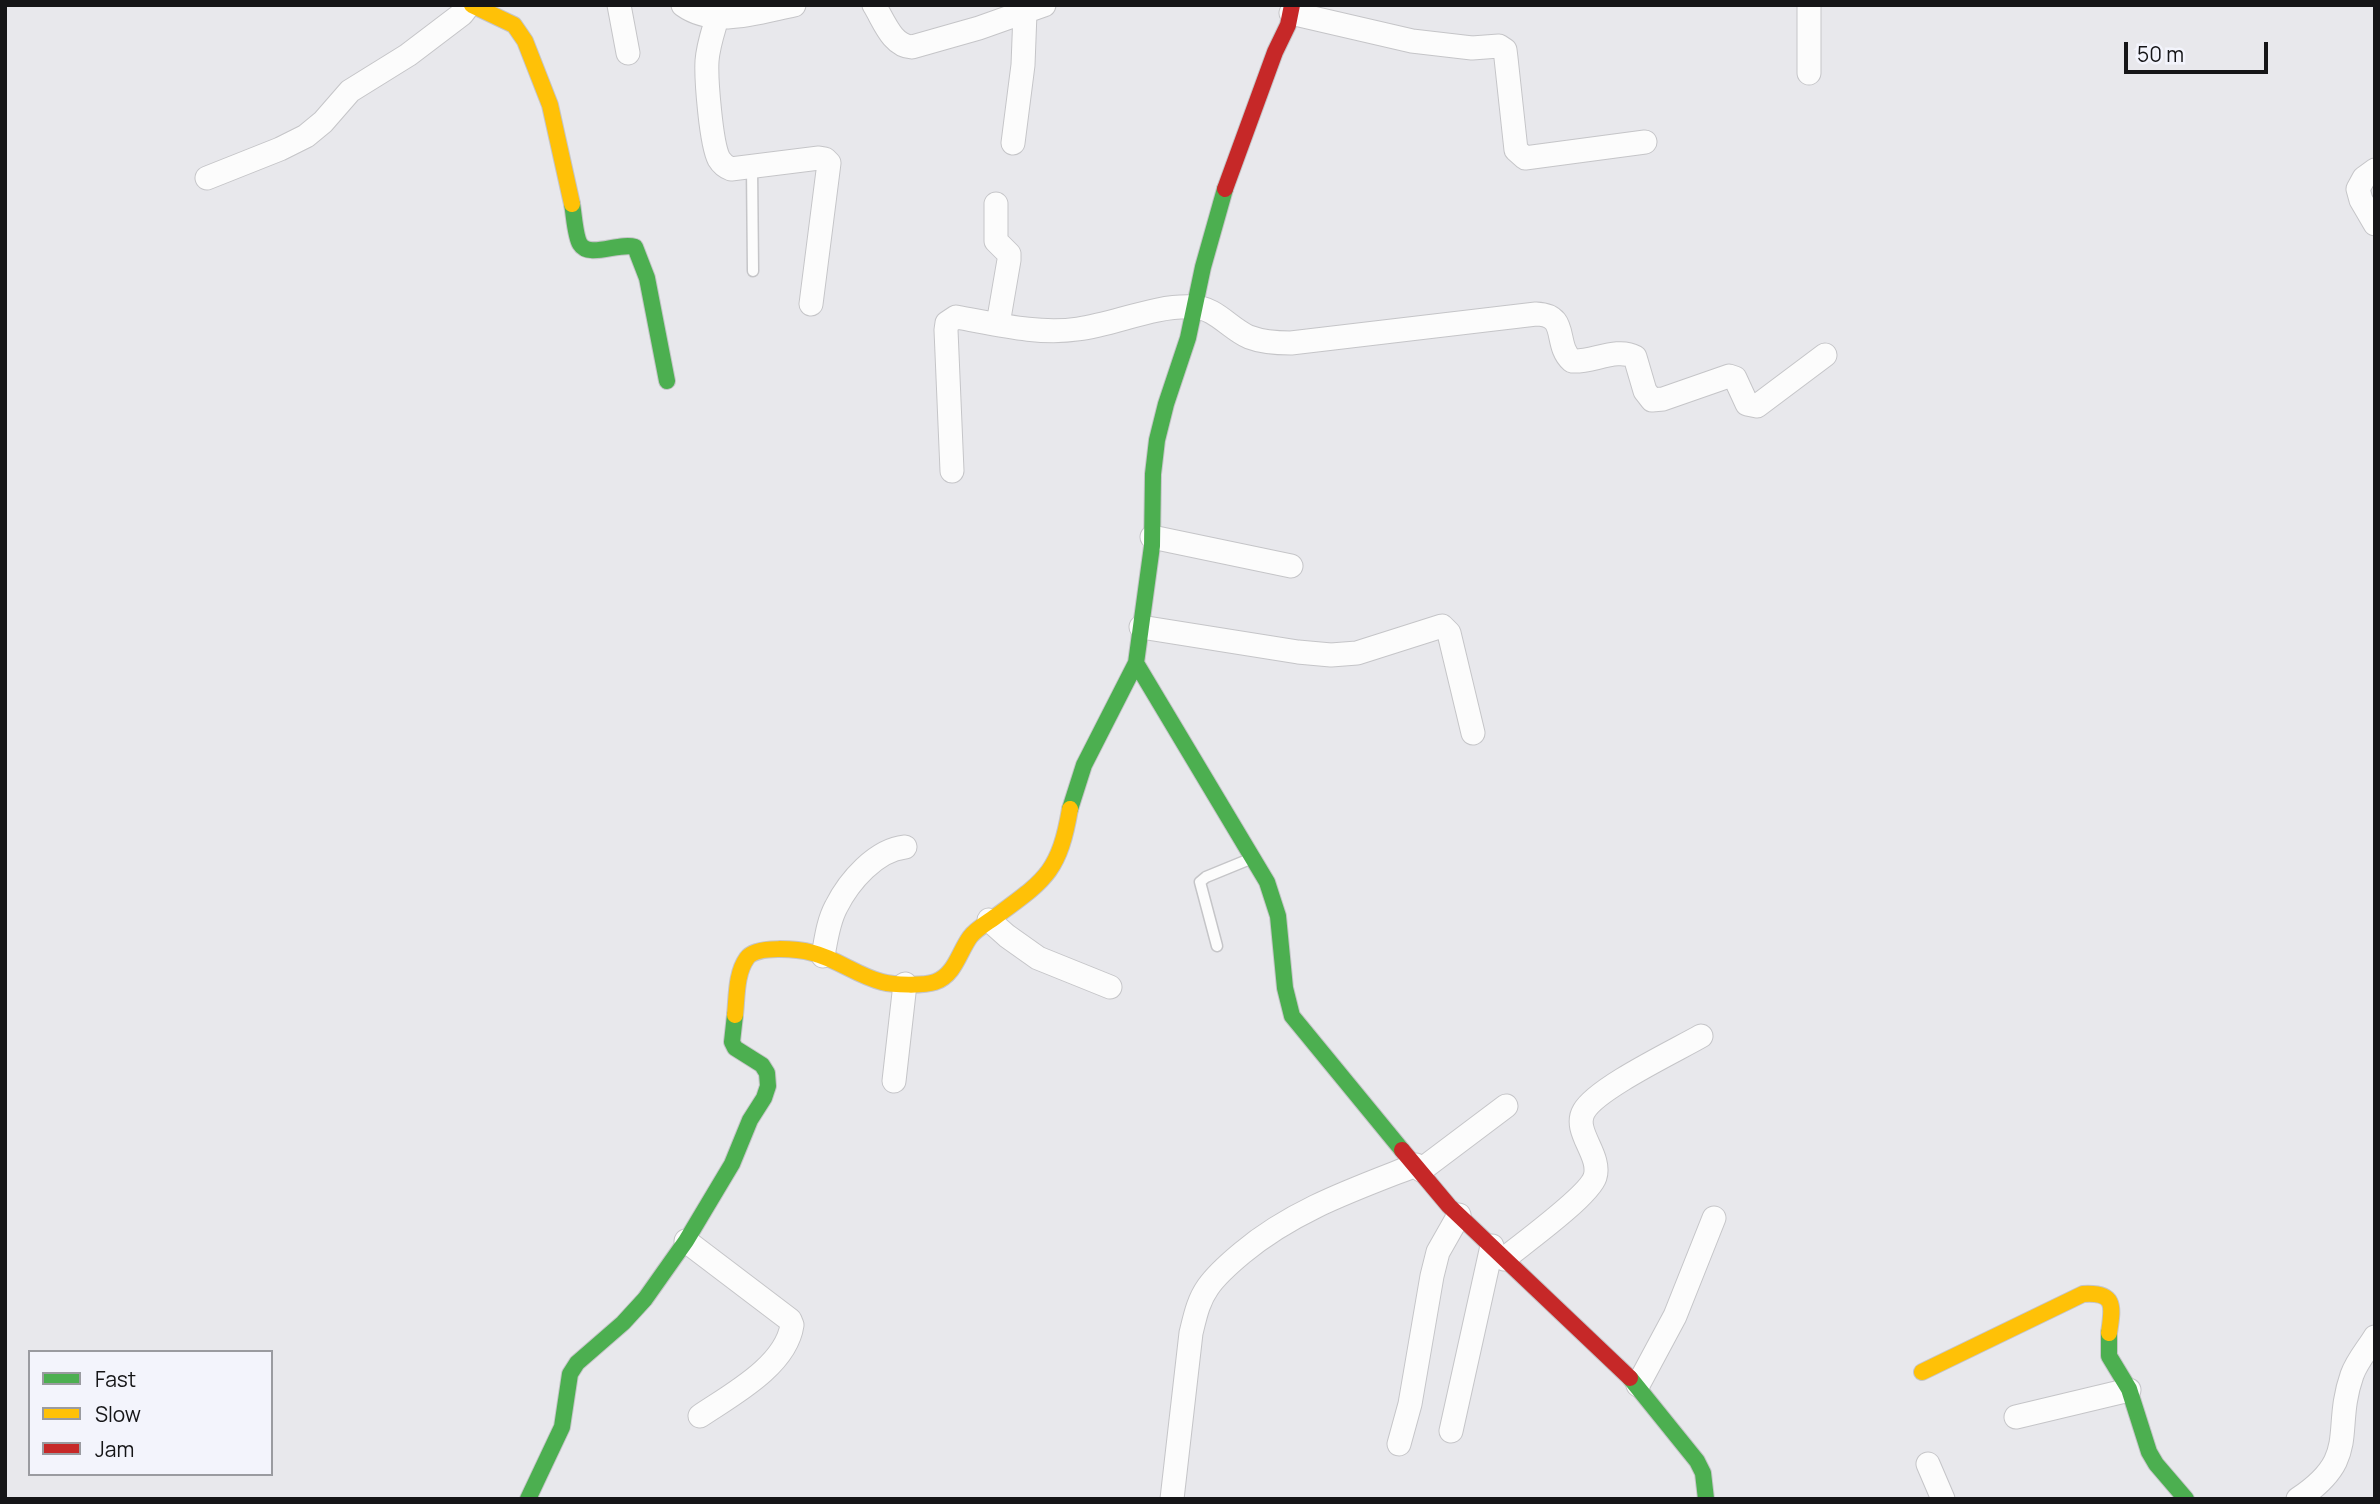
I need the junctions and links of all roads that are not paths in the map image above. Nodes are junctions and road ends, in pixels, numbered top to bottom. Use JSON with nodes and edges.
{"nodes":[{"id":1,"x":471,"y":5,"type":"edge"},
{"id":2,"x":619,"y":5,"type":"edge"},
{"id":3,"x":683,"y":5,"type":"edge"},
{"id":4,"x":794,"y":5,"type":"edge"},
{"id":5,"x":874,"y":5,"type":"edge"},
{"id":6,"x":1808,"y":5,"type":"edge"},
{"id":7,"x":1035,"y":9,"type":"edge"},
{"id":8,"x":1291,"y":9,"type":"edge"},
{"id":9,"x":717,"y":18,"type":"junction"},
{"id":10,"x":628,"y":53,"type":"dead end"},
{"id":11,"x":1809,"y":73,"type":"dead end"},
{"id":12,"x":1645,"y":142,"type":"dead end"},
{"id":13,"x":1013,"y":143,"type":"dead end"},
{"id":14,"x":752,"y":166,"type":"junction"},
{"id":15,"x":2375,"y":170,"type":"edge"},
{"id":16,"x":207,"y":178,"type":"dead end"},
{"id":17,"x":996,"y":204,"type":"dead end"},
{"id":18,"x":2375,"y":224,"type":"edge"},
{"id":19,"x":753,"y":271,"type":"dead end"},
{"id":20,"x":811,"y":304,"type":"dead end"},
{"id":21,"x":1195,"y":306,"type":"junction"},
{"id":22,"x":998,"y":324,"type":"junction"},
{"id":23,"x":1825,"y":355,"type":"dead end"},
{"id":24,"x":667,"y":381,"type":"dead end"},
{"id":25,"x":952,"y":471,"type":"dead end"},
{"id":26,"x":1152,"y":537,"type":"junction"},
{"id":27,"x":1291,"y":566,"type":"dead end"},
{"id":28,"x":1141,"y":627,"type":"junction"},
{"id":29,"x":1136,"y":663,"type":"junction"},
{"id":30,"x":1473,"y":733,"type":"dead end"},
{"id":31,"x":905,"y":847,"type":"dead end"},
{"id":32,"x":1253,"y":858,"type":"junction"},
{"id":33,"x":989,"y":920,"type":"junction"},
{"id":34,"x":1217,"y":946,"type":"dead end"},
{"id":35,"x":823,"y":956,"type":"junction"},
{"id":36,"x":905,"y":984,"type":"junction"},
{"id":37,"x":1110,"y":987,"type":"dead end"},
{"id":38,"x":1701,"y":1036,"type":"dead end"},
{"id":39,"x":894,"y":1081,"type":"dead end"},
{"id":40,"x":1506,"y":1105,"type":"dead end"},
{"id":41,"x":1418,"y":1167,"type":"junction"},
{"id":42,"x":1459,"y":1216,"type":"junction"},
{"id":43,"x":1714,"y":1218,"type":"dead end"},
{"id":44,"x":686,"y":1241,"type":"junction"},
{"id":45,"x":1498,"y":1253,"type":"junction"},
{"id":46,"x":2375,"y":1337,"type":"edge"},
{"id":47,"x":1922,"y":1372,"type":"dead end"},
{"id":48,"x":1639,"y":1385,"type":"junction"},
{"id":49,"x":2129,"y":1390,"type":"junction"},
{"id":50,"x":700,"y":1416,"type":"dead end"},
{"id":51,"x":2016,"y":1417,"type":"dead end"},
{"id":52,"x":1451,"y":1431,"type":"dead end"},
{"id":53,"x":1399,"y":1444,"type":"dead end"},
{"id":54,"x":1928,"y":1464,"type":"dead end"},
{"id":55,"x":528,"y":1499,"type":"edge"},
{"id":56,"x":1172,"y":1499,"type":"edge"},
{"id":57,"x":1706,"y":1499,"type":"edge"},
{"id":58,"x":1943,"y":1499,"type":"edge"},
{"id":59,"x":2186,"y":1499,"type":"edge"},
{"id":60,"x":2298,"y":1499,"type":"edge"}],
"edges":[{"from":1,"to":16,"type":"street"},
{"from":1,"to":24,"type":"street"},
{"from":2,"to":10,"type":"street"},
{"from":3,"to":9,"type":"street"},
{"from":4,"to":9,"type":"street"},
{"from":5,"to":7,"type":"street"},
{"from":6,"to":11,"type":"street"},
{"from":7,"to":13,"type":"street"},
{"from":8,"to":12,"type":"street"},
{"from":8,"to":21,"type":"street"},
{"from":9,"to":14,"type":"street"},
{"from":14,"to":19,"type":"lane"},
{"from":14,"to":20,"type":"street"},
{"from":15,"to":18,"type":"street"},
{"from":17,"to":22,"type":"street"},
{"from":21,"to":22,"type":"street"},
{"from":21,"to":23,"type":"street"},
{"from":21,"to":26,"type":"street"},
{"from":22,"to":25,"type":"street"},
{"from":26,"to":27,"type":"street"},
{"from":26,"to":28,"type":"street"},
{"from":28,"to":29,"type":"street"},
{"from":28,"to":30,"type":"street"},
{"from":29,"to":32,"type":"street"},
{"from":29,"to":33,"type":"street"},
{"from":31,"to":35,"type":"street"},
{"from":32,"to":34,"type":"lane"},
{"from":32,"to":41,"type":"street"},
{"from":33,"to":36,"type":"street"},
{"from":33,"to":37,"type":"street"},
{"from":35,"to":36,"type":"street"},
{"from":35,"to":44,"type":"street"},
{"from":36,"to":39,"type":"street"},
{"from":38,"to":45,"type":"street"},
{"from":40,"to":41,"type":"street"},
{"from":41,"to":42,"type":"street"},
{"from":41,"to":56,"type":"street"},
{"from":42,"to":45,"type":"street"},
{"from":42,"to":53,"type":"street"},
{"from":43,"to":48,"type":"street"},
{"from":44,"to":50,"type":"street"},
{"from":44,"to":55,"type":"street"},
{"from":45,"to":48,"type":"street"},
{"from":45,"to":52,"type":"street"},
{"from":46,"to":60,"type":"street"},
{"from":47,"to":49,"type":"street"},
{"from":48,"to":57,"type":"street"},
{"from":49,"to":51,"type":"street"},
{"from":49,"to":59,"type":"street"},
{"from":54,"to":58,"type":"street"}]}
